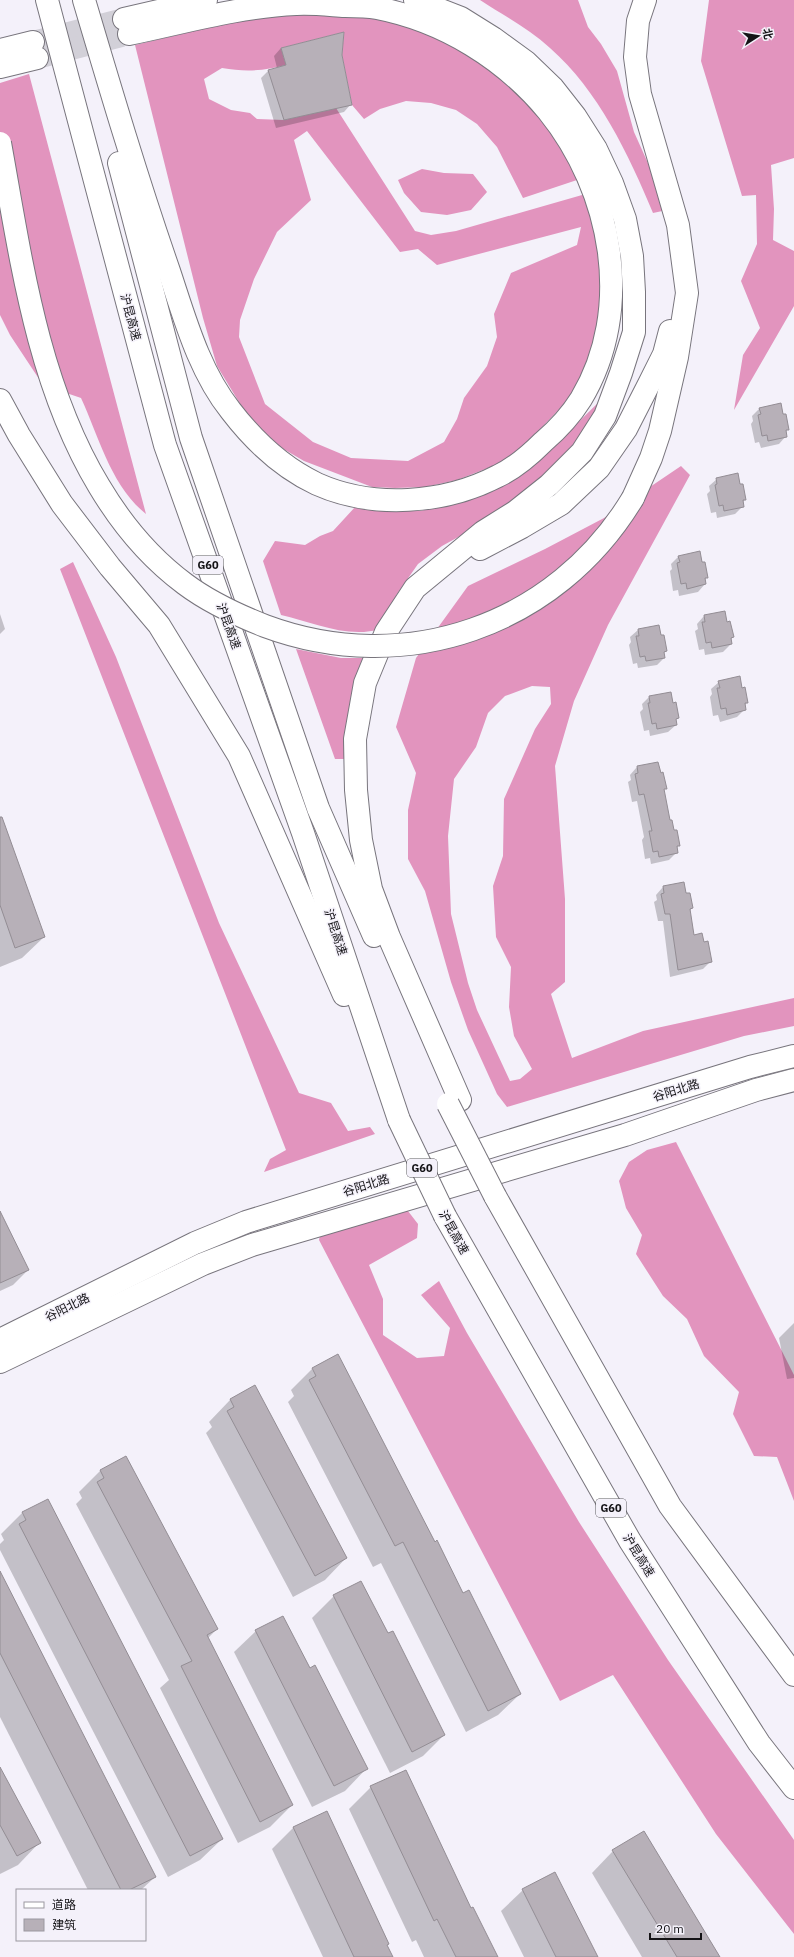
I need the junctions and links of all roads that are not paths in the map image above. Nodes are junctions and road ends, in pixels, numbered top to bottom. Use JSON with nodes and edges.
{"nodes":[{"id":1,"x":47,"y":0,"type":"edge"},
{"id":2,"x":77,"y":0,"type":"edge"},
{"id":3,"x":84,"y":0,"type":"edge"},
{"id":4,"x":206,"y":0,"type":"edge"},
{"id":5,"x":415,"y":0,"type":"edge"},
{"id":6,"x":645,"y":0,"type":"edge"},
{"id":7,"x":0,"y":50,"type":"edge"},
{"id":8,"x":0,"y":67,"type":"edge"},
{"id":9,"x":0,"y":143,"type":"edge"},
{"id":10,"x":683,"y":257,"type":"junction"},
{"id":11,"x":0,"y":400,"type":"edge"},
{"id":12,"x":452,"y":559,"type":"junction"},
{"id":13,"x":794,"y":1056,"type":"edge"},
{"id":14,"x":794,"y":1080,"type":"edge"},
{"id":15,"x":454,"y":1102,"type":"junction"},
{"id":16,"x":399,"y":1120,"type":"junction"},
{"id":17,"x":0,"y":1340,"type":"edge"},
{"id":18,"x":0,"y":1362,"type":"edge"},
{"id":19,"x":794,"y":1675,"type":"edge"},
{"id":20,"x":794,"y":1788,"type":"edge"}],
"edges":[{"from":1,"to":16,"type":"main road","name":"沪昆高速","number":"G60"},
{"from":2,"to":15,"type":"main road","name":"沪昆高速","number":"G60"},
{"from":3,"to":4,"type":"main road"},
{"from":5,"to":12,"type":"main road"},
{"from":6,"to":10,"type":"main road"},
{"from":7,"to":8,"type":"main road"},
{"from":9,"to":10,"type":"main road","bridge":true},
{"from":10,"to":12,"type":"main road"},
{"from":11,"to":16,"type":"main road"},
{"from":12,"to":15,"type":"main road"},
{"from":13,"to":17,"type":"main road","name":"谷阳北路"},
{"from":14,"to":18,"type":"main road","name":"谷阳北路"},
{"from":15,"to":19,"type":"main road","name":"沪昆高速","number":"G60","bridge":true},
{"from":16,"to":20,"type":"main road","name":"沪昆高速","number":"G60","bridge":true}]}
